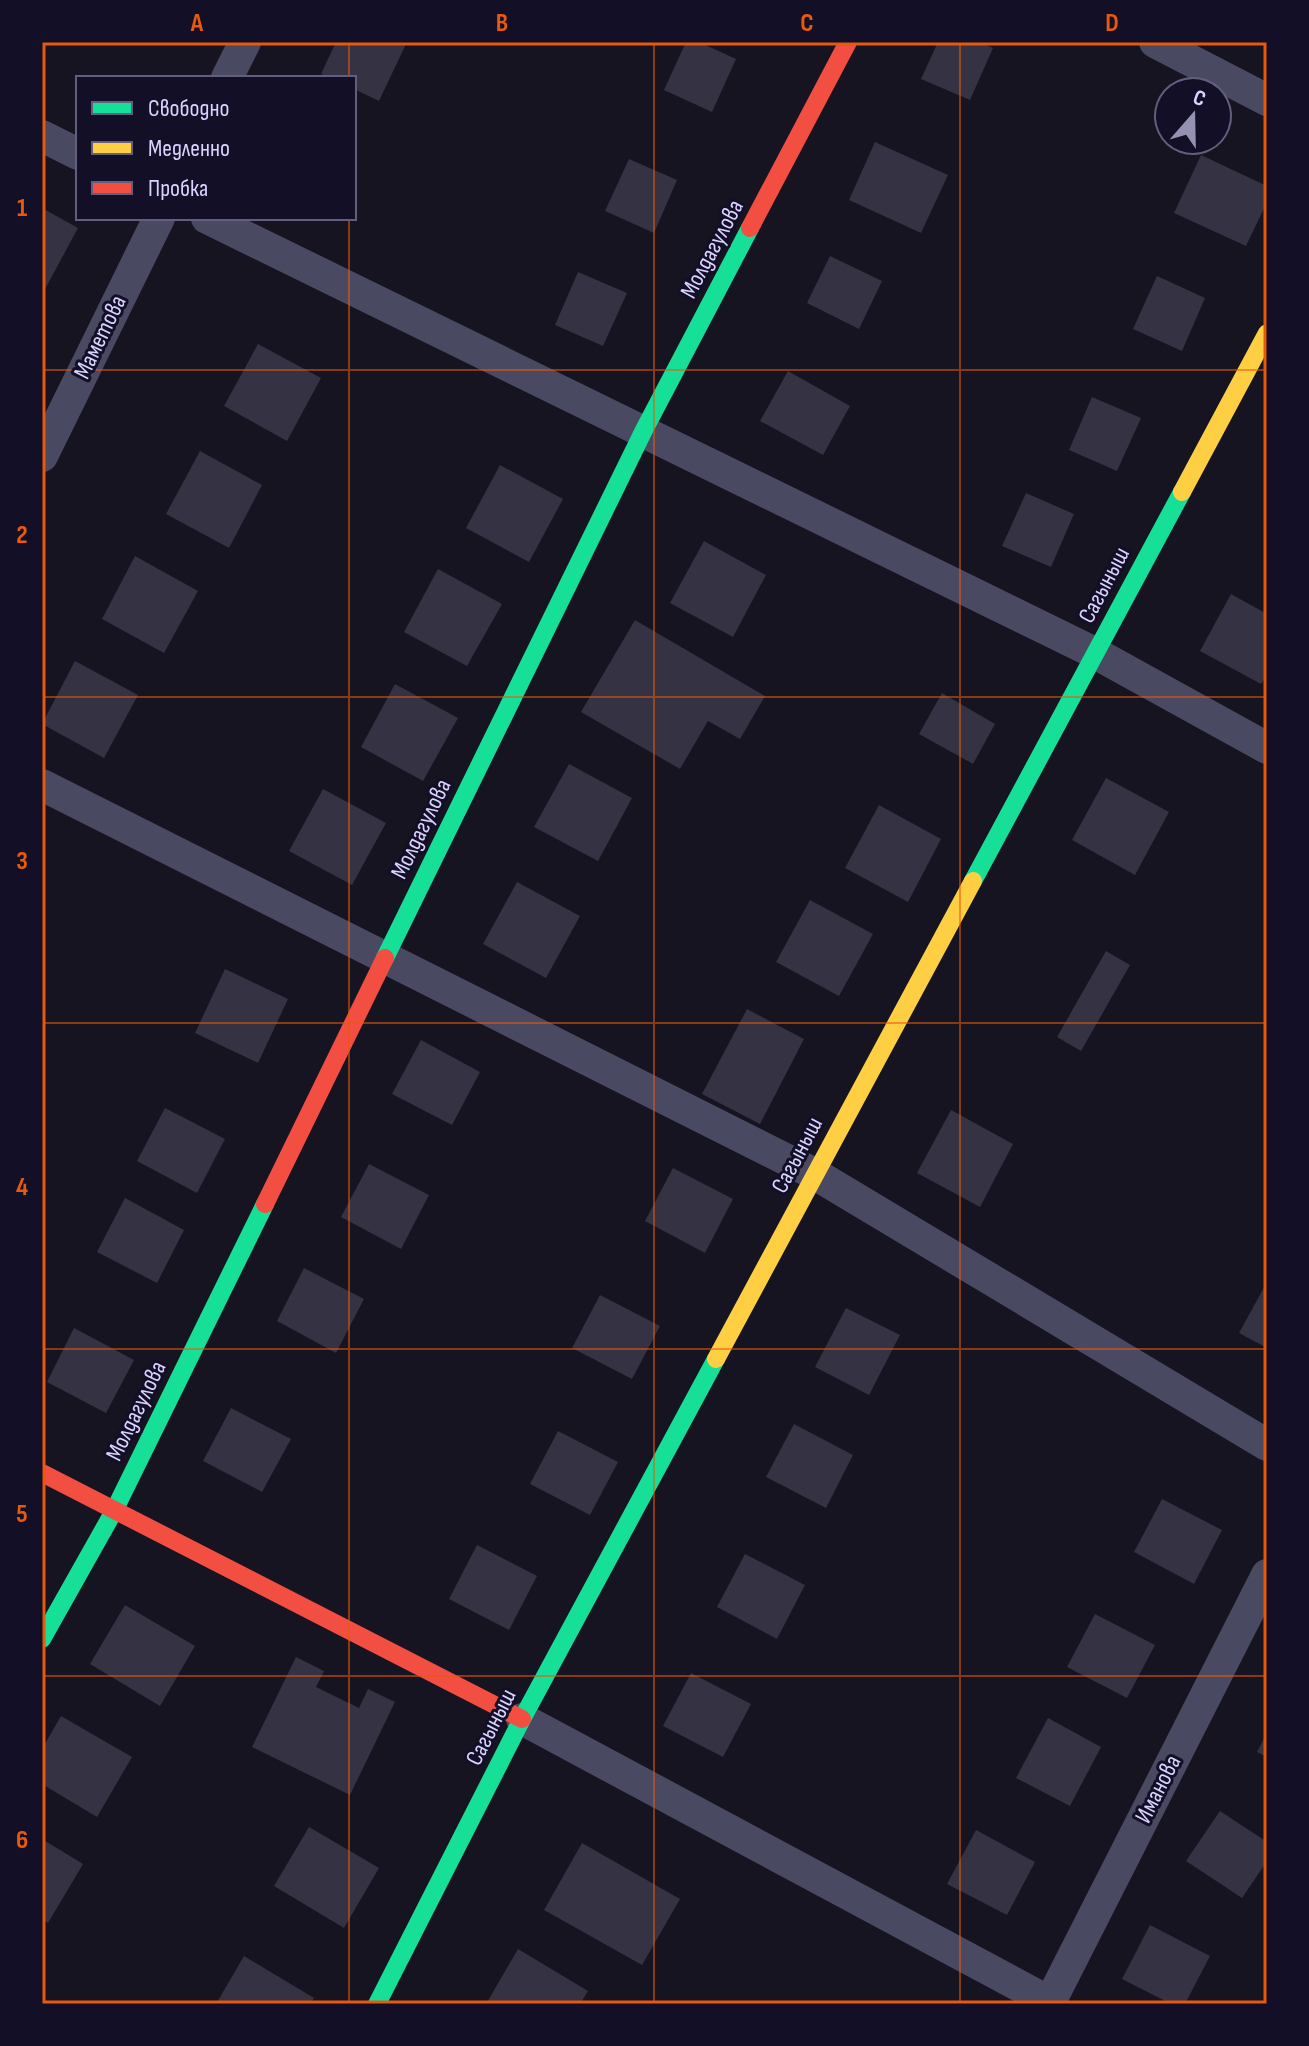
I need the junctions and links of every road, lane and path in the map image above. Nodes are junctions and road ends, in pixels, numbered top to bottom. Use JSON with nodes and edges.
{"nodes":[{"id":1,"x":245,"y":42,"type":"edge"},
{"id":2,"x":848,"y":42,"type":"edge"},
{"id":3,"x":1155,"y":42,"type":"edge"},
{"id":4,"x":228,"y":76,"type":"edge"},
{"id":5,"x":1267,"y":100,"type":"edge"},
{"id":6,"x":42,"y":136,"type":"edge"},
{"id":7,"x":76,"y":153,"type":"edge"},
{"id":8,"x":158,"y":220,"type":"edge"},
{"id":9,"x":211,"y":220,"type":"edge"},
{"id":10,"x":1267,"y":333,"type":"edge"},
{"id":11,"x":644,"y":430,"type":"junction"},
{"id":12,"x":42,"y":456,"type":"edge"},
{"id":13,"x":1095,"y":653,"type":"junction"},
{"id":14,"x":1267,"y":748,"type":"edge"},
{"id":15,"x":42,"y":785,"type":"edge"},
{"id":16,"x":385,"y":957,"type":"junction"},
{"id":17,"x":815,"y":1174,"type":"junction"},
{"id":18,"x":1267,"y":1445,"type":"edge"},
{"id":19,"x":42,"y":1473,"type":"edge"},
{"id":20,"x":114,"y":1511,"type":"junction"},
{"id":21,"x":1267,"y":1575,"type":"edge"},
{"id":22,"x":42,"y":1639,"type":"edge"},
{"id":23,"x":522,"y":1719,"type":"junction"},
{"id":24,"x":1051,"y":2003,"type":"edge"},
{"id":25,"x":377,"y":2004,"type":"edge"}],
"edges":[{"from":1,"to":4,"type":"street"},
{"from":2,"to":11,"type":"street","name":"Молдагулова"},
{"from":3,"to":5,"type":"street"},
{"from":6,"to":7,"type":"street"},
{"from":8,"to":12,"type":"street","name":"Маметова"},
{"from":9,"to":11,"type":"street"},
{"from":10,"to":13,"type":"street","name":"Сагыныш"},
{"from":11,"to":13,"type":"street"},
{"from":11,"to":16,"type":"street","name":"Молдагулова"},
{"from":13,"to":14,"type":"street"},
{"from":13,"to":17,"type":"street","name":"Сагыныш"},
{"from":15,"to":16,"type":"street"},
{"from":16,"to":17,"type":"street"},
{"from":16,"to":20,"type":"street","name":"Молдагулова"},
{"from":17,"to":18,"type":"street"},
{"from":17,"to":23,"type":"street","name":"Сагыныш"},
{"from":19,"to":20,"type":"street"},
{"from":20,"to":22,"type":"street","name":"Молдагулова"},
{"from":20,"to":23,"type":"street"},
{"from":21,"to":24,"type":"street","name":"Иманова"},
{"from":23,"to":24,"type":"street"},
{"from":23,"to":25,"type":"street","name":"Сагыныш"}]}
